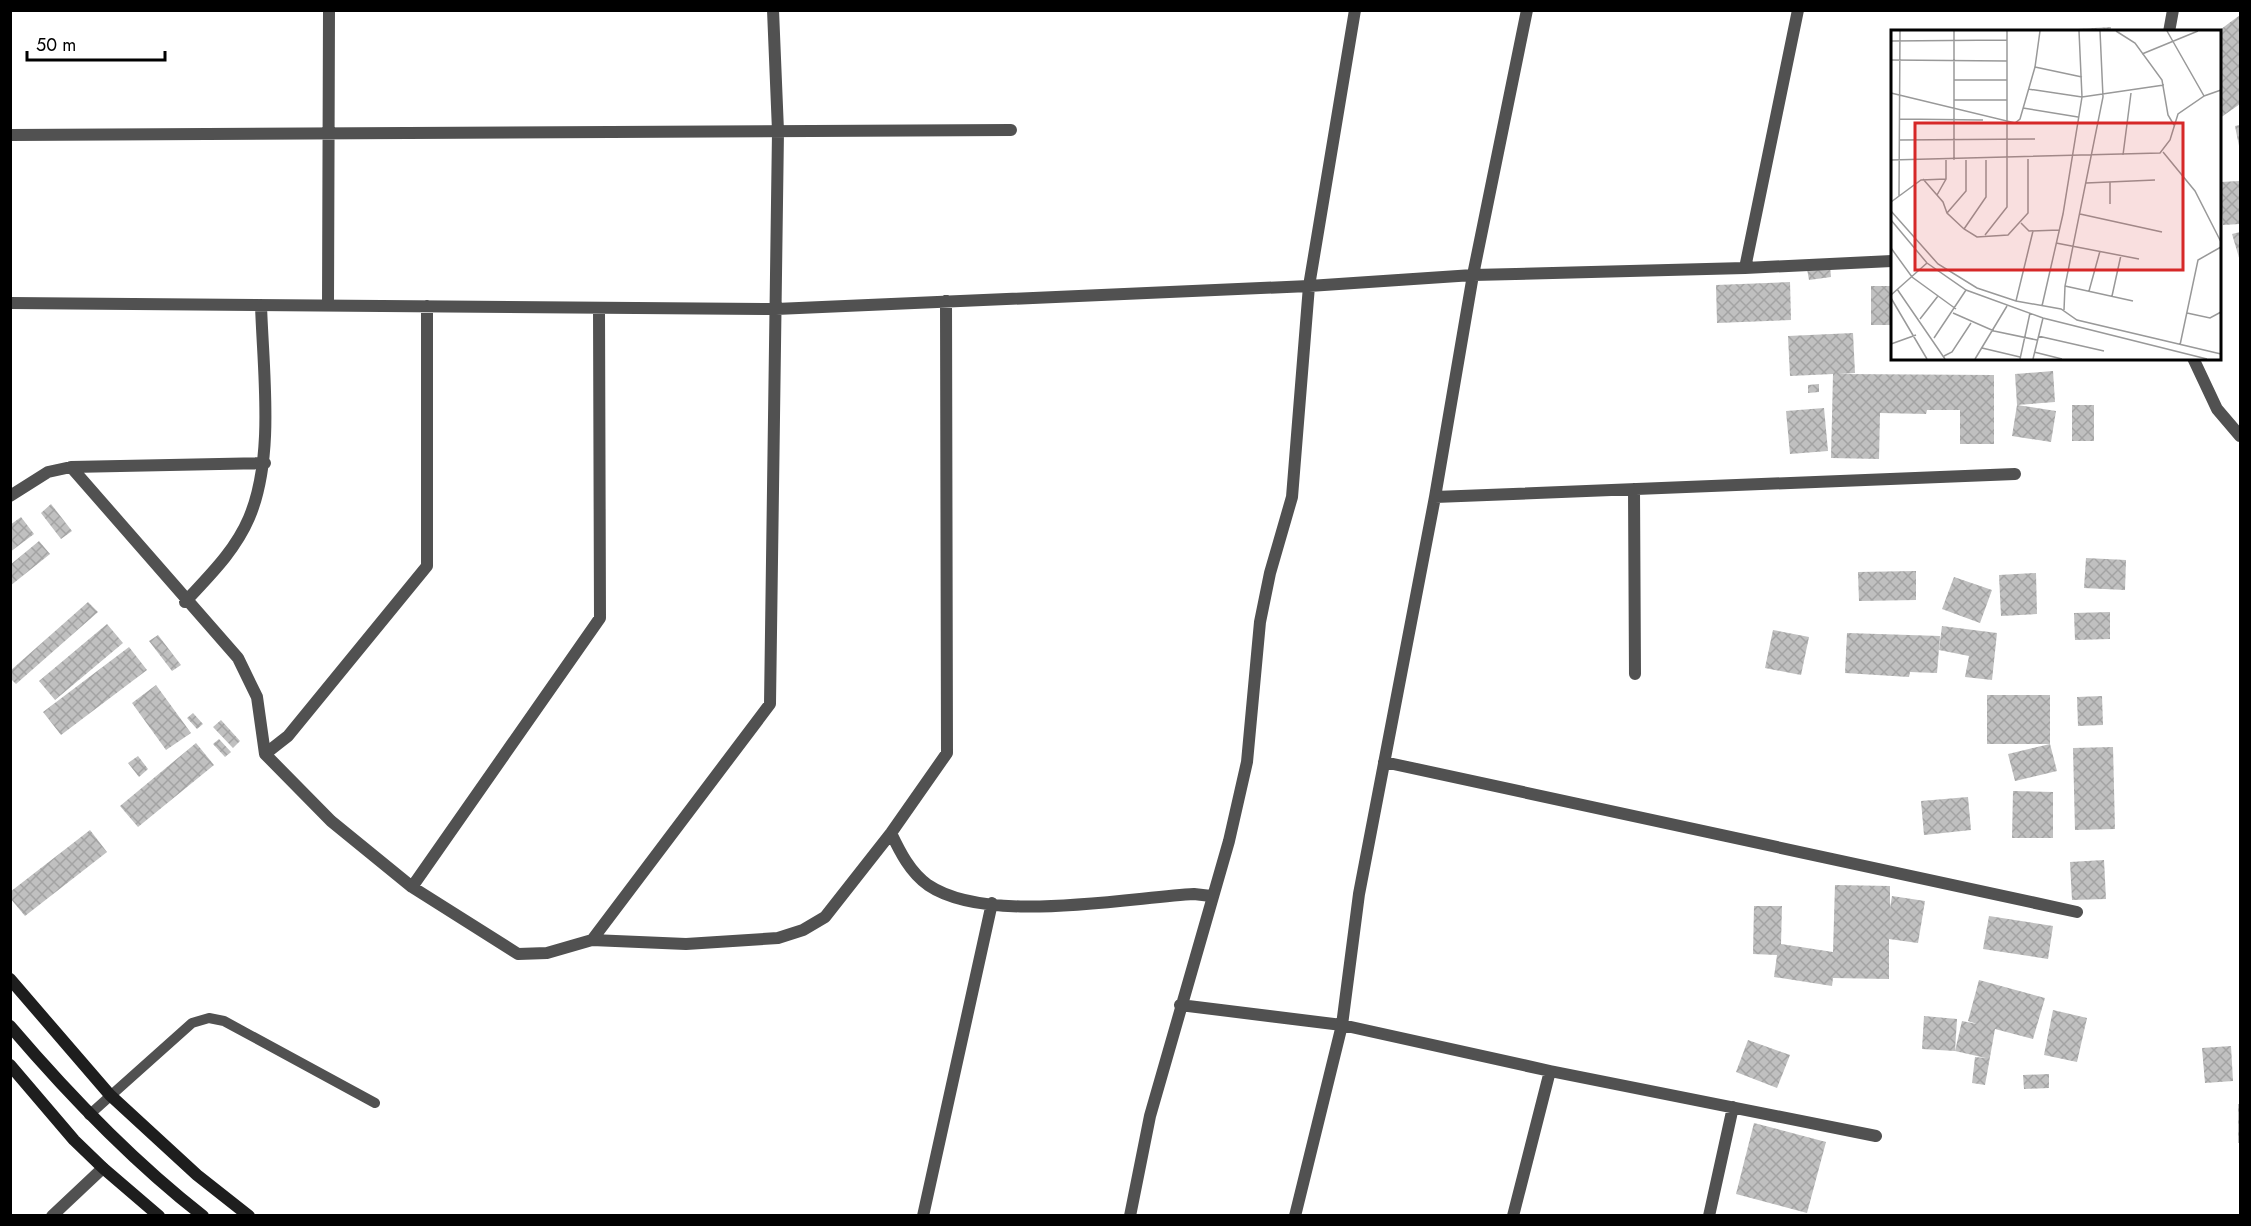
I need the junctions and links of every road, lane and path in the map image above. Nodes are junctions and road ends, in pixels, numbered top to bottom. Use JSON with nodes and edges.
{"nodes":[{"id":1,"x":329,"y":10,"type":"edge"},
{"id":2,"x":773,"y":10,"type":"edge"},
{"id":3,"x":1355,"y":10,"type":"edge"},
{"id":4,"x":1527,"y":10,"type":"edge"},
{"id":5,"x":1798,"y":10,"type":"edge"},
{"id":6,"x":2173,"y":11,"type":"edge"},
{"id":7,"x":2169,"y":30,"type":"edge"},
{"id":8,"x":1011,"y":130,"type":"dead end"},
{"id":9,"x":778,"y":131,"type":"junction"},
{"id":10,"x":328,"y":133,"type":"junction"},
{"id":11,"x":10,"y":135,"type":"edge"},
{"id":12,"x":1891,"y":261,"type":"edge"},
{"id":13,"x":1745,"y":268,"type":"junction"},
{"id":14,"x":1473,"y":276,"type":"junction"},
{"id":15,"x":1310,"y":286,"type":"junction"},
{"id":16,"x":946,"y":301,"type":"junction"},
{"id":17,"x":10,"y":303,"type":"edge"},
{"id":18,"x":261,"y":304,"type":"junction"},
{"id":19,"x":328,"y":305,"type":"junction"},
{"id":20,"x":427,"y":306,"type":"junction"},
{"id":21,"x":599,"y":308,"type":"junction"},
{"id":22,"x":776,"y":309,"type":"junction"},
{"id":23,"x":2194,"y":360,"type":"edge"},
{"id":24,"x":2241,"y":436,"type":"edge"},
{"id":25,"x":265,"y":464,"type":"junction"},
{"id":26,"x":71,"y":467,"type":"junction"},
{"id":27,"x":2015,"y":474,"type":"dead end"},
{"id":28,"x":1634,"y":489,"type":"junction"},
{"id":29,"x":10,"y":496,"type":"edge"},
{"id":30,"x":1435,"y":497,"type":"junction"},
{"id":31,"x":186,"y":602,"type":"junction"},
{"id":32,"x":1635,"y":674,"type":"dead end"},
{"id":33,"x":265,"y":754,"type":"junction"},
{"id":34,"x":1384,"y":762,"type":"junction"},
{"id":35,"x":891,"y":833,"type":"junction"},
{"id":36,"x":412,"y":887,"type":"junction"},
{"id":37,"x":1211,"y":896,"type":"junction"},
{"id":38,"x":992,"y":903,"type":"junction"},
{"id":39,"x":2077,"y":912,"type":"dead end"},
{"id":40,"x":592,"y":940,"type":"junction"},
{"id":41,"x":10,"y":979,"type":"edge"},
{"id":42,"x":1180,"y":1005,"type":"junction"},
{"id":43,"x":1342,"y":1025,"type":"junction"},
{"id":44,"x":10,"y":1026,"type":"edge"},
{"id":45,"x":10,"y":1065,"type":"edge"},
{"id":46,"x":1550,"y":1071,"type":"junction"},
{"id":47,"x":111,"y":1095,"type":"junction"},
{"id":48,"x":375,"y":1103,"type":"dead end"},
{"id":49,"x":1733,"y":1107,"type":"junction"},
{"id":50,"x":89,"y":1115,"type":"junction"},
{"id":51,"x":1876,"y":1136,"type":"dead end"},
{"id":52,"x":103,"y":1168,"type":"junction"},
{"id":53,"x":52,"y":1215,"type":"edge"},
{"id":54,"x":159,"y":1215,"type":"edge"},
{"id":55,"x":202,"y":1215,"type":"edge"},
{"id":56,"x":249,"y":1215,"type":"edge"},
{"id":57,"x":923,"y":1215,"type":"edge"},
{"id":58,"x":1130,"y":1215,"type":"edge"},
{"id":59,"x":1295,"y":1215,"type":"edge"},
{"id":60,"x":1514,"y":1215,"type":"edge"},
{"id":61,"x":1709,"y":1215,"type":"edge"}],
"edges":[{"from":1,"to":10,"type":"street"},
{"from":2,"to":9,"type":"street"},
{"from":3,"to":15,"type":"street"},
{"from":4,"to":14,"type":"street"},
{"from":5,"to":13,"type":"street"},
{"from":6,"to":7,"type":"street"},
{"from":8,"to":9,"type":"street"},
{"from":9,"to":10,"type":"street"},
{"from":9,"to":22,"type":"street"},
{"from":10,"to":11,"type":"street"},
{"from":10,"to":19,"type":"street"},
{"from":12,"to":13,"type":"street"},
{"from":13,"to":14,"type":"street"},
{"from":14,"to":15,"type":"street"},
{"from":14,"to":30,"type":"street"},
{"from":15,"to":16,"type":"street"},
{"from":15,"to":37,"type":"street"},
{"from":16,"to":22,"type":"street"},
{"from":16,"to":35,"type":"street"},
{"from":17,"to":18,"type":"street"},
{"from":18,"to":19,"type":"street"},
{"from":18,"to":25,"type":"street"},
{"from":19,"to":20,"type":"street"},
{"from":20,"to":21,"type":"street"},
{"from":20,"to":33,"type":"street"},
{"from":21,"to":22,"type":"street"},
{"from":21,"to":36,"type":"street"},
{"from":22,"to":40,"type":"street"},
{"from":23,"to":24,"type":"street"},
{"from":25,"to":26,"type":"street"},
{"from":25,"to":31,"type":"street"},
{"from":26,"to":29,"type":"street"},
{"from":26,"to":31,"type":"street"},
{"from":27,"to":28,"type":"street"},
{"from":28,"to":30,"type":"street"},
{"from":28,"to":32,"type":"street"},
{"from":30,"to":34,"type":"street"},
{"from":31,"to":33,"type":"street"},
{"from":33,"to":36,"type":"street"},
{"from":34,"to":39,"type":"street"},
{"from":34,"to":43,"type":"street"},
{"from":35,"to":38,"type":"street"},
{"from":35,"to":40,"type":"street"},
{"from":36,"to":40,"type":"street"},
{"from":37,"to":38,"type":"street"},
{"from":37,"to":42,"type":"street"},
{"from":38,"to":57,"type":"street"},
{"from":41,"to":47,"type":"main road"},
{"from":42,"to":43,"type":"street"},
{"from":42,"to":58,"type":"street"},
{"from":43,"to":46,"type":"street"},
{"from":43,"to":59,"type":"street"},
{"from":44,"to":50,"type":"main road"},
{"from":45,"to":52,"type":"main road"},
{"from":46,"to":49,"type":"street"},
{"from":46,"to":60,"type":"street"},
{"from":47,"to":48,"type":"lane"},
{"from":47,"to":50,"type":"lane"},
{"from":47,"to":56,"type":"main road"},
{"from":49,"to":51,"type":"street"},
{"from":49,"to":61,"type":"street"},
{"from":50,"to":55,"type":"main road"},
{"from":52,"to":53,"type":"street"},
{"from":52,"to":54,"type":"main road"}]}
